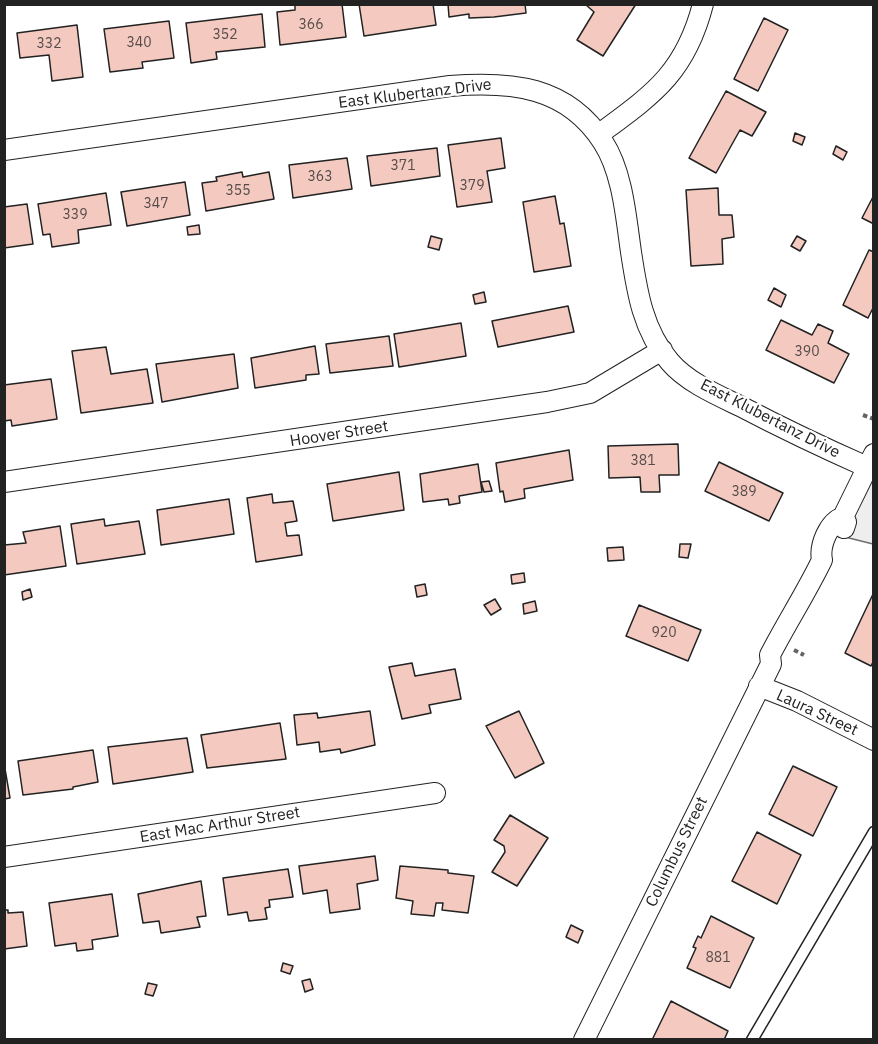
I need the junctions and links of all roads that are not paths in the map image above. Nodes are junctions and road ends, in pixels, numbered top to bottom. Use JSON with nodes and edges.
{"nodes":[{"id":1,"x":703,"y":4,"type":"edge"},
{"id":2,"x":598,"y":135,"type":"junction"},
{"id":3,"x":4,"y":150,"type":"edge"},
{"id":4,"x":662,"y":350,"type":"junction"},
{"id":5,"x":870,"y":461,"type":"edge"},
{"id":6,"x":4,"y":482,"type":"edge"},
{"id":7,"x":759,"y":687,"type":"junction"},
{"id":8,"x":873,"y":740,"type":"edge"},
{"id":9,"x":435,"y":793,"type":"dead end"},
{"id":10,"x":873,"y":832,"type":"edge"},
{"id":11,"x":4,"y":857,"type":"edge"},
{"id":12,"x":584,"y":1040,"type":"edge"},
{"id":13,"x":752,"y":1040,"type":"edge"}],
"edges":[{"from":1,"to":2,"type":"street"},
{"from":2,"to":3,"type":"street","name":"East Klubertanz Drive"},
{"from":2,"to":4,"type":"street","name":"East Klubertanz Drive"},
{"from":4,"to":5,"type":"street","name":"East Klubertanz Drive"},
{"from":4,"to":6,"type":"street","name":"Hoover Street"},
{"from":5,"to":7,"type":"street","name":"Columbus Street"},
{"from":7,"to":8,"type":"street","name":"Laura Street"},
{"from":7,"to":12,"type":"street","name":"Columbus Street"},
{"from":9,"to":11,"type":"street","name":"East Mac Arthur Street"},
{"from":10,"to":13,"type":"lane"}]}
